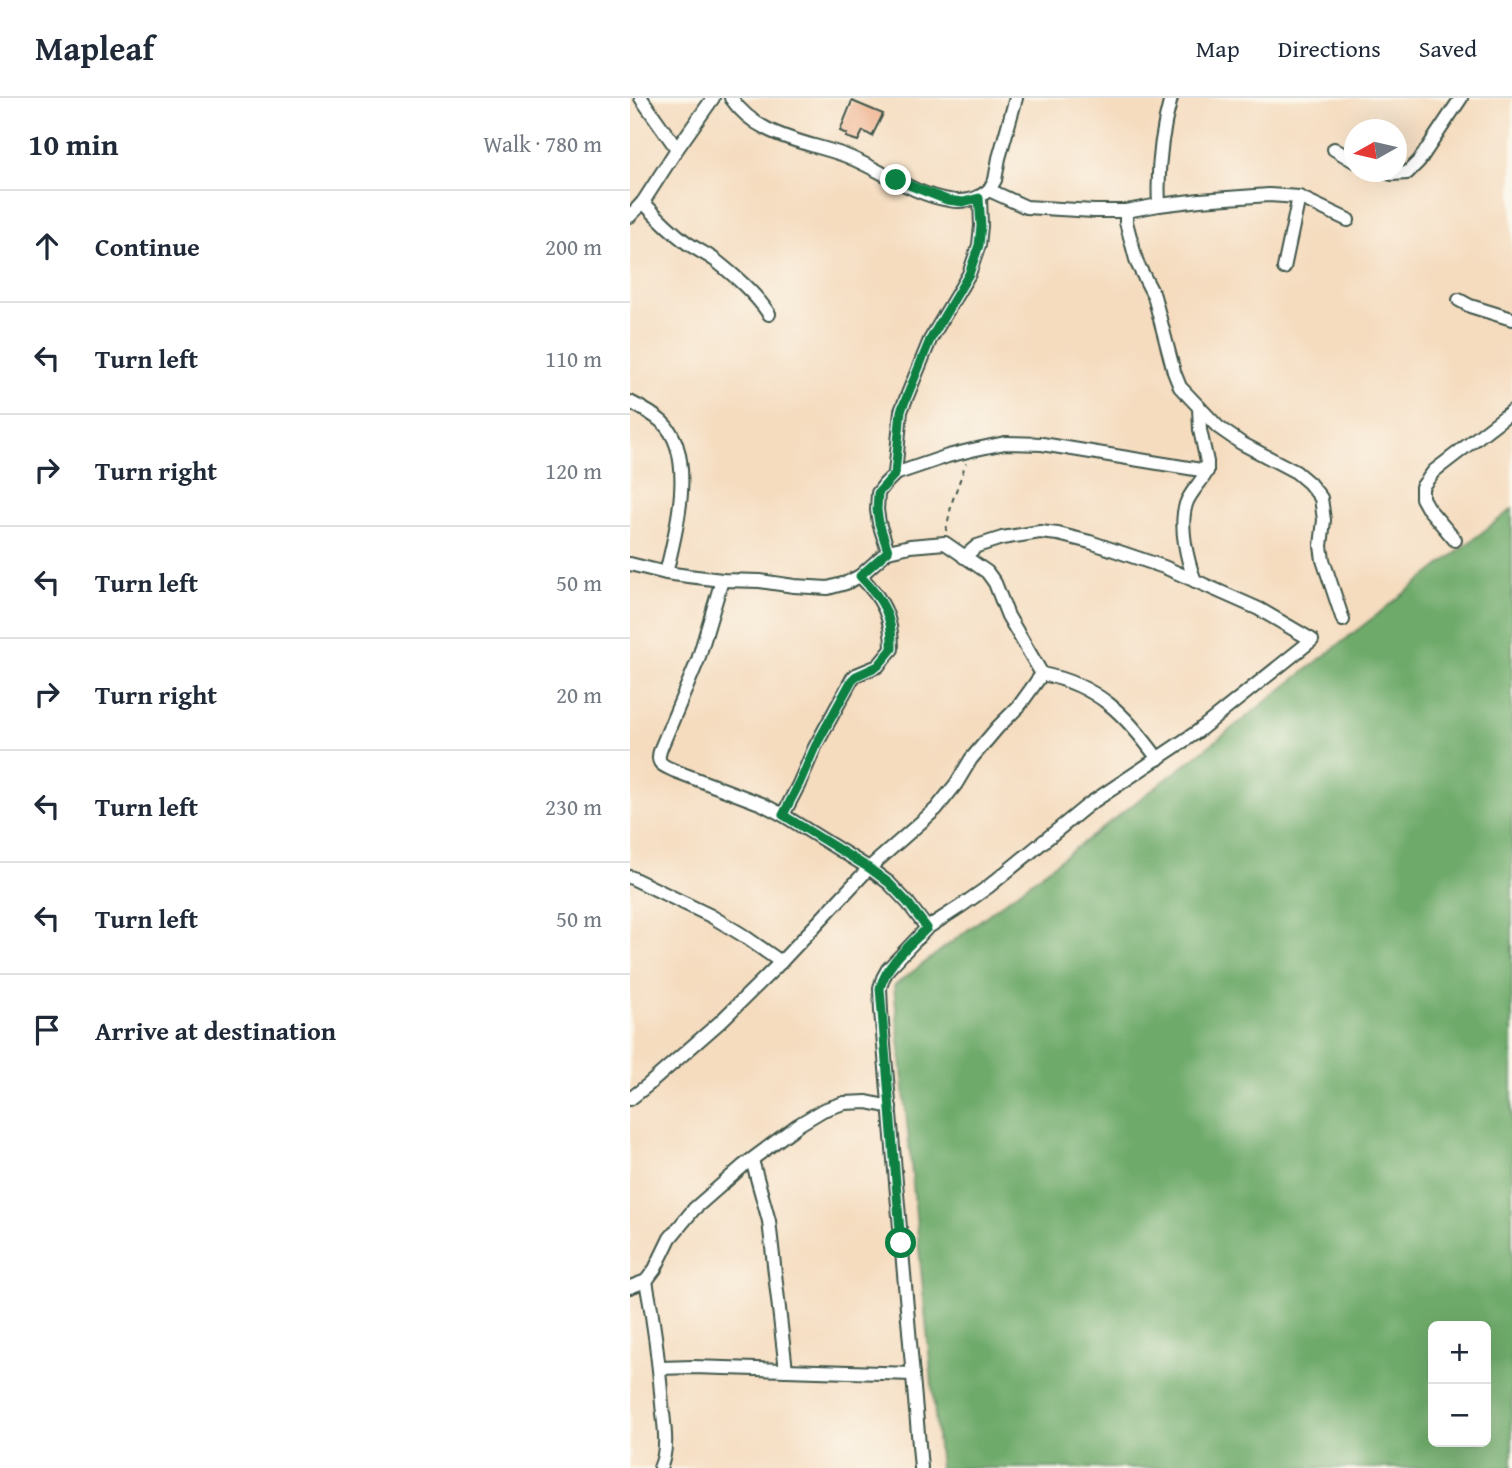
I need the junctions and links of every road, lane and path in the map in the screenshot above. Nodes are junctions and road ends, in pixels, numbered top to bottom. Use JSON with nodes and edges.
{"nodes":[{"id":1,"x":641,"y":98,"type":"edge"},
{"id":2,"x":713,"y":98,"type":"edge"},
{"id":3,"x":731,"y":98,"type":"edge"},
{"id":4,"x":1016,"y":98,"type":"edge"},
{"id":5,"x":1171,"y":98,"type":"edge"},
{"id":6,"x":1461,"y":98,"type":"edge"},
{"id":7,"x":677,"y":149,"type":"junction"},
{"id":8,"x":1334,"y":149,"type":"dead end"},
{"id":9,"x":1344,"y":155,"type":"edge"},
{"id":10,"x":1407,"y":173,"type":"edge"},
{"id":11,"x":984,"y":194,"type":"junction"},
{"id":12,"x":1299,"y":197,"type":"junction"},
{"id":13,"x":643,"y":202,"type":"junction"},
{"id":14,"x":1159,"y":205,"type":"junction"},
{"id":15,"x":1126,"y":211,"type":"junction"},
{"id":16,"x":630,"y":216,"type":"edge"},
{"id":17,"x":1348,"y":220,"type":"dead end"},
{"id":18,"x":1284,"y":268,"type":"dead end"},
{"id":19,"x":1460,"y":300,"type":"dead end"},
{"id":20,"x":769,"y":314,"type":"dead end"},
{"id":21,"x":1512,"y":319,"type":"edge"},
{"id":22,"x":630,"y":402,"type":"edge"},
{"id":23,"x":1199,"y":407,"type":"junction"},
{"id":24,"x":1512,"y":411,"type":"edge"},
{"id":25,"x":972,"y":450,"type":"junction"},
{"id":26,"x":1207,"y":471,"type":"junction"},
{"id":27,"x":895,"y":474,"type":"junction"},
{"id":28,"x":1455,"y":540,"type":"dead end"},
{"id":29,"x":945,"y":543,"type":"junction"},
{"id":30,"x":888,"y":551,"type":"junction"},
{"id":31,"x":964,"y":557,"type":"junction"},
{"id":32,"x":630,"y":564,"type":"edge"},
{"id":33,"x":666,"y":573,"type":"junction"},
{"id":34,"x":860,"y":576,"type":"junction"},
{"id":35,"x":722,"y":580,"type":"junction"},
{"id":36,"x":1195,"y":581,"type":"junction"},
{"id":37,"x":1343,"y":620,"type":"dead end"},
{"id":38,"x":1042,"y":674,"type":"junction"},
{"id":39,"x":1158,"y":759,"type":"junction"},
{"id":40,"x":783,"y":815,"type":"junction"},
{"id":41,"x":869,"y":868,"type":"junction"},
{"id":42,"x":630,"y":877,"type":"edge"},
{"id":43,"x":927,"y":928,"type":"junction"},
{"id":44,"x":781,"y":962,"type":"junction"},
{"id":45,"x":630,"y":1099,"type":"edge"},
{"id":46,"x":890,"y":1107,"type":"junction"},
{"id":47,"x":752,"y":1160,"type":"junction"},
{"id":48,"x":646,"y":1281,"type":"junction"},
{"id":49,"x":630,"y":1287,"type":"edge"},
{"id":50,"x":659,"y":1368,"type":"junction"},
{"id":51,"x":786,"y":1370,"type":"junction"},
{"id":52,"x":913,"y":1374,"type":"junction"},
{"id":53,"x":660,"y":1468,"type":"edge"},
{"id":54,"x":921,"y":1468,"type":"edge"}],
"edges":[{"from":1,"to":7,"type":"street"},
{"from":2,"to":7,"type":"street"},
{"from":3,"to":11,"type":"street"},
{"from":4,"to":11,"type":"street"},
{"from":5,"to":14,"type":"street"},
{"from":6,"to":10,"type":"street"},
{"from":7,"to":13,"type":"street"},
{"from":8,"to":9,"type":"street"},
{"from":11,"to":15,"type":"street"},
{"from":11,"to":27,"type":"street"},
{"from":12,"to":14,"type":"street"},
{"from":12,"to":17,"type":"street"},
{"from":12,"to":18,"type":"street"},
{"from":13,"to":16,"type":"street"},
{"from":13,"to":20,"type":"street"},
{"from":14,"to":15,"type":"street"},
{"from":15,"to":23,"type":"street"},
{"from":19,"to":21,"type":"street"},
{"from":22,"to":33,"type":"street"},
{"from":23,"to":26,"type":"street"},
{"from":23,"to":37,"type":"street"},
{"from":24,"to":28,"type":"street"},
{"from":25,"to":26,"type":"street"},
{"from":25,"to":27,"type":"street"},
{"from":25,"to":29,"type":"path"},
{"from":26,"to":36,"type":"street"},
{"from":27,"to":30,"type":"street"},
{"from":29,"to":30,"type":"street"},
{"from":29,"to":31,"type":"street"},
{"from":30,"to":34,"type":"street"},
{"from":31,"to":36,"type":"street"},
{"from":31,"to":38,"type":"street"},
{"from":32,"to":33,"type":"street"},
{"from":33,"to":35,"type":"street"},
{"from":34,"to":35,"type":"street"},
{"from":34,"to":40,"type":"street"},
{"from":35,"to":40,"type":"street"},
{"from":36,"to":39,"type":"street"},
{"from":38,"to":39,"type":"street"},
{"from":38,"to":41,"type":"street"},
{"from":39,"to":43,"type":"street"},
{"from":40,"to":41,"type":"street"},
{"from":41,"to":43,"type":"street"},
{"from":41,"to":44,"type":"street"},
{"from":42,"to":44,"type":"street"},
{"from":43,"to":46,"type":"street"},
{"from":44,"to":45,"type":"street"},
{"from":46,"to":47,"type":"street"},
{"from":46,"to":52,"type":"street"},
{"from":47,"to":48,"type":"street"},
{"from":47,"to":51,"type":"street"},
{"from":48,"to":49,"type":"street"},
{"from":48,"to":50,"type":"street"},
{"from":50,"to":51,"type":"street"},
{"from":50,"to":53,"type":"street"},
{"from":51,"to":52,"type":"street"},
{"from":52,"to":54,"type":"street"}]}
